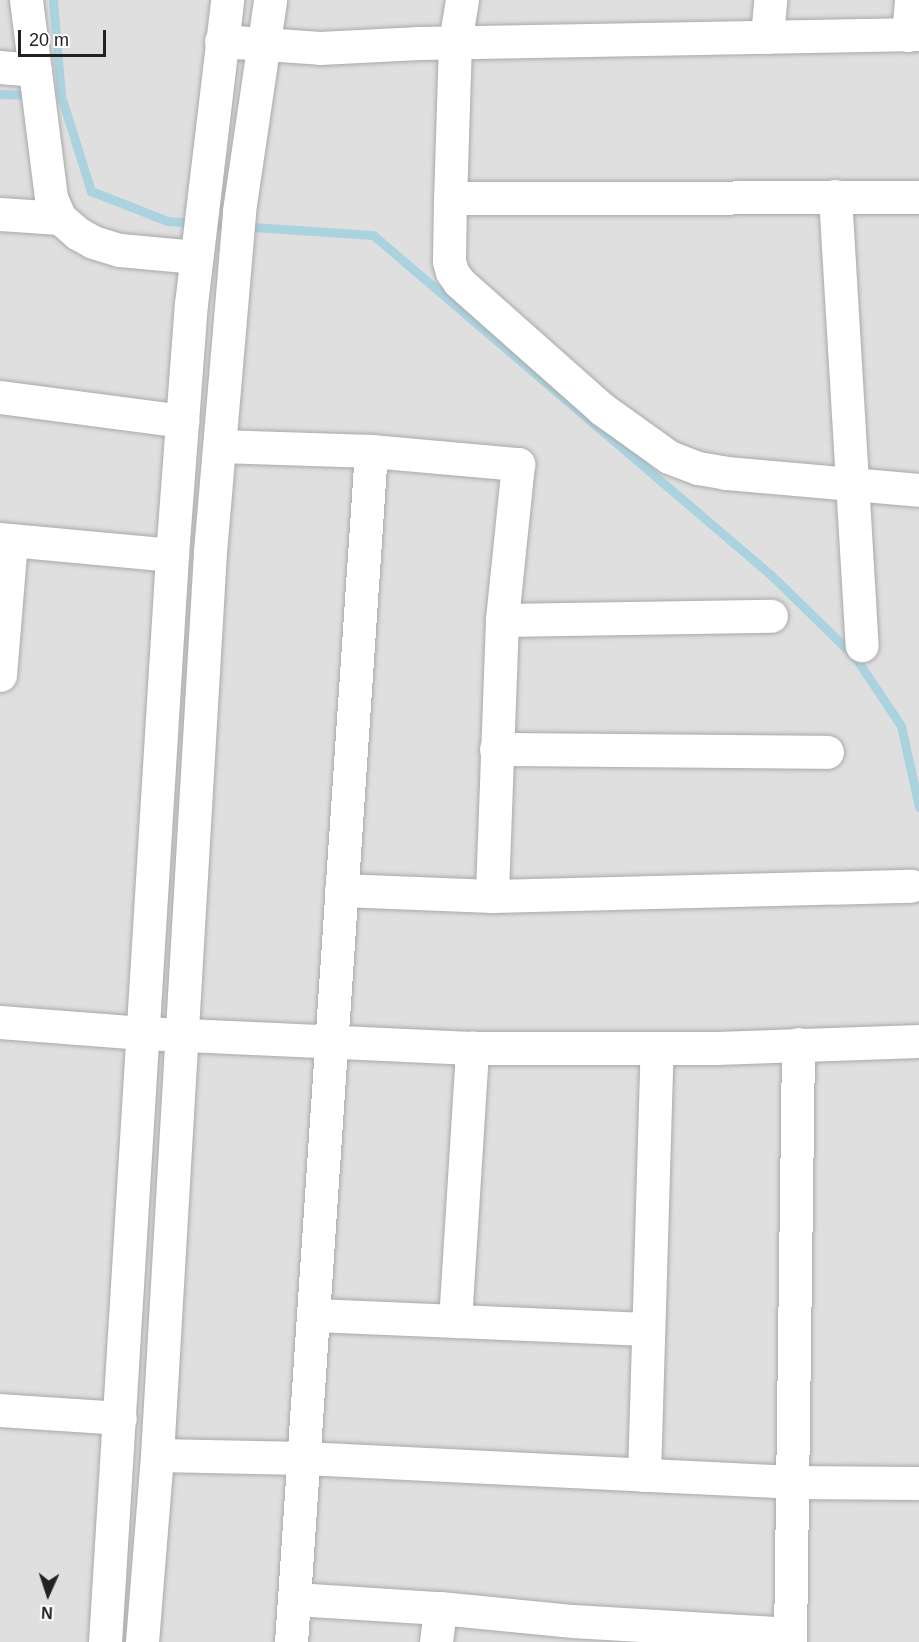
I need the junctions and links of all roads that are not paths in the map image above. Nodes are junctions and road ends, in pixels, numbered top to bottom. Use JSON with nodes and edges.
{"nodes":[{"id":1,"x":26,"y":0,"type":"edge"},
{"id":2,"x":227,"y":0,"type":"edge"},
{"id":3,"x":270,"y":0,"type":"edge"},
{"id":4,"x":462,"y":0,"type":"edge"},
{"id":5,"x":770,"y":0,"type":"edge"},
{"id":6,"x":912,"y":0,"type":"edge"},
{"id":7,"x":914,"y":34,"type":"edge"},
{"id":8,"x":767,"y":37,"type":"junction"},
{"id":9,"x":221,"y":41,"type":"junction"},
{"id":10,"x":455,"y":42,"type":"junction"},
{"id":11,"x":264,"y":44,"type":"junction"},
{"id":12,"x":0,"y":67,"type":"edge"},
{"id":13,"x":37,"y":87,"type":"junction"},
{"id":14,"x":835,"y":196,"type":"junction"},
{"id":15,"x":919,"y":196,"type":"edge"},
{"id":16,"x":450,"y":198,"type":"junction"},
{"id":17,"x":0,"y":214,"type":"edge"},
{"id":18,"x":60,"y":218,"type":"junction"},
{"id":19,"x":199,"y":235,"type":"junction"},
{"id":20,"x":0,"y":397,"type":"edge"},
{"id":21,"x":182,"y":421,"type":"junction"},
{"id":22,"x":220,"y":446,"type":"junction"},
{"id":23,"x":371,"y":451,"type":"junction"},
{"id":24,"x":854,"y":485,"type":"junction"},
{"id":25,"x":919,"y":490,"type":"edge"},
{"id":26,"x":5,"y":540,"type":"edge"},
{"id":27,"x":172,"y":555,"type":"junction"},
{"id":28,"x":771,"y":616,"type":"dead end"},
{"id":29,"x":502,"y":620,"type":"junction"},
{"id":30,"x":862,"y":645,"type":"dead end"},
{"id":31,"x":0,"y":675,"type":"edge"},
{"id":32,"x":496,"y":749,"type":"junction"},
{"id":33,"x":827,"y":752,"type":"dead end"},
{"id":34,"x":911,"y":886,"type":"dead end"},
{"id":35,"x":341,"y":890,"type":"junction"},
{"id":36,"x":492,"y":896,"type":"junction"},
{"id":37,"x":0,"y":1022,"type":"edge"},
{"id":38,"x":143,"y":1033,"type":"junction"},
{"id":39,"x":180,"y":1034,"type":"junction"},
{"id":40,"x":330,"y":1041,"type":"junction"},
{"id":41,"x":919,"y":1041,"type":"edge"},
{"id":42,"x":798,"y":1044,"type":"junction"},
{"id":43,"x":472,"y":1048,"type":"junction"},
{"id":44,"x":657,"y":1048,"type":"junction"},
{"id":45,"x":313,"y":1315,"type":"junction"},
{"id":46,"x":455,"y":1321,"type":"junction"},
{"id":47,"x":648,"y":1329,"type":"junction"},
{"id":48,"x":0,"y":1410,"type":"edge"},
{"id":49,"x":120,"y":1418,"type":"junction"},
{"id":50,"x":157,"y":1455,"type":"junction"},
{"id":51,"x":304,"y":1458,"type":"junction"},
{"id":52,"x":644,"y":1475,"type":"junction"},
{"id":53,"x":792,"y":1482,"type":"junction"},
{"id":54,"x":919,"y":1483,"type":"edge"},
{"id":55,"x":294,"y":1599,"type":"junction"},
{"id":56,"x":440,"y":1608,"type":"junction"},
{"id":57,"x":572,"y":1631,"type":"edge"},
{"id":58,"x":790,"y":1638,"type":"edge"},
{"id":59,"x":105,"y":1642,"type":"edge"},
{"id":60,"x":142,"y":1642,"type":"edge"},
{"id":61,"x":291,"y":1642,"type":"edge"},
{"id":62,"x":436,"y":1642,"type":"edge"}],
"edges":[{"from":1,"to":13,"type":"street"},
{"from":2,"to":9,"type":"street"},
{"from":3,"to":11,"type":"street"},
{"from":4,"to":10,"type":"street"},
{"from":5,"to":8,"type":"street"},
{"from":6,"to":7,"type":"street"},
{"from":7,"to":8,"type":"street"},
{"from":8,"to":10,"type":"street"},
{"from":9,"to":11,"type":"street"},
{"from":9,"to":19,"type":"street"},
{"from":10,"to":11,"type":"street"},
{"from":10,"to":16,"type":"street"},
{"from":11,"to":22,"type":"street"},
{"from":12,"to":13,"type":"street"},
{"from":13,"to":18,"type":"street"},
{"from":14,"to":15,"type":"street"},
{"from":14,"to":16,"type":"street"},
{"from":14,"to":24,"type":"street"},
{"from":16,"to":24,"type":"street"},
{"from":17,"to":18,"type":"street"},
{"from":18,"to":19,"type":"street"},
{"from":19,"to":21,"type":"street"},
{"from":20,"to":21,"type":"street"},
{"from":21,"to":27,"type":"street"},
{"from":22,"to":23,"type":"street"},
{"from":22,"to":39,"type":"street"},
{"from":23,"to":29,"type":"street"},
{"from":23,"to":35,"type":"street"},
{"from":24,"to":25,"type":"street"},
{"from":24,"to":30,"type":"street"},
{"from":26,"to":27,"type":"street"},
{"from":26,"to":31,"type":"street"},
{"from":27,"to":38,"type":"street"},
{"from":28,"to":29,"type":"street"},
{"from":29,"to":32,"type":"street"},
{"from":32,"to":33,"type":"street"},
{"from":32,"to":36,"type":"street"},
{"from":34,"to":36,"type":"street"},
{"from":35,"to":36,"type":"street"},
{"from":35,"to":40,"type":"street"},
{"from":37,"to":38,"type":"street"},
{"from":38,"to":39,"type":"street"},
{"from":38,"to":49,"type":"street"},
{"from":39,"to":40,"type":"street"},
{"from":39,"to":50,"type":"street"},
{"from":40,"to":43,"type":"street"},
{"from":40,"to":45,"type":"street"},
{"from":41,"to":42,"type":"street"},
{"from":42,"to":44,"type":"street"},
{"from":42,"to":53,"type":"street"},
{"from":43,"to":44,"type":"street"},
{"from":43,"to":46,"type":"street"},
{"from":44,"to":47,"type":"street"},
{"from":45,"to":46,"type":"street"},
{"from":45,"to":51,"type":"street"},
{"from":46,"to":47,"type":"street"},
{"from":47,"to":52,"type":"street"},
{"from":48,"to":49,"type":"street"},
{"from":49,"to":59,"type":"street"},
{"from":50,"to":51,"type":"street"},
{"from":50,"to":60,"type":"street"},
{"from":51,"to":52,"type":"street"},
{"from":51,"to":55,"type":"street"},
{"from":52,"to":53,"type":"street"},
{"from":53,"to":54,"type":"street"},
{"from":53,"to":58,"type":"street"},
{"from":55,"to":56,"type":"street"},
{"from":55,"to":61,"type":"street"},
{"from":56,"to":57,"type":"street"},
{"from":56,"to":62,"type":"street"},
{"from":57,"to":58,"type":"street"}]}
